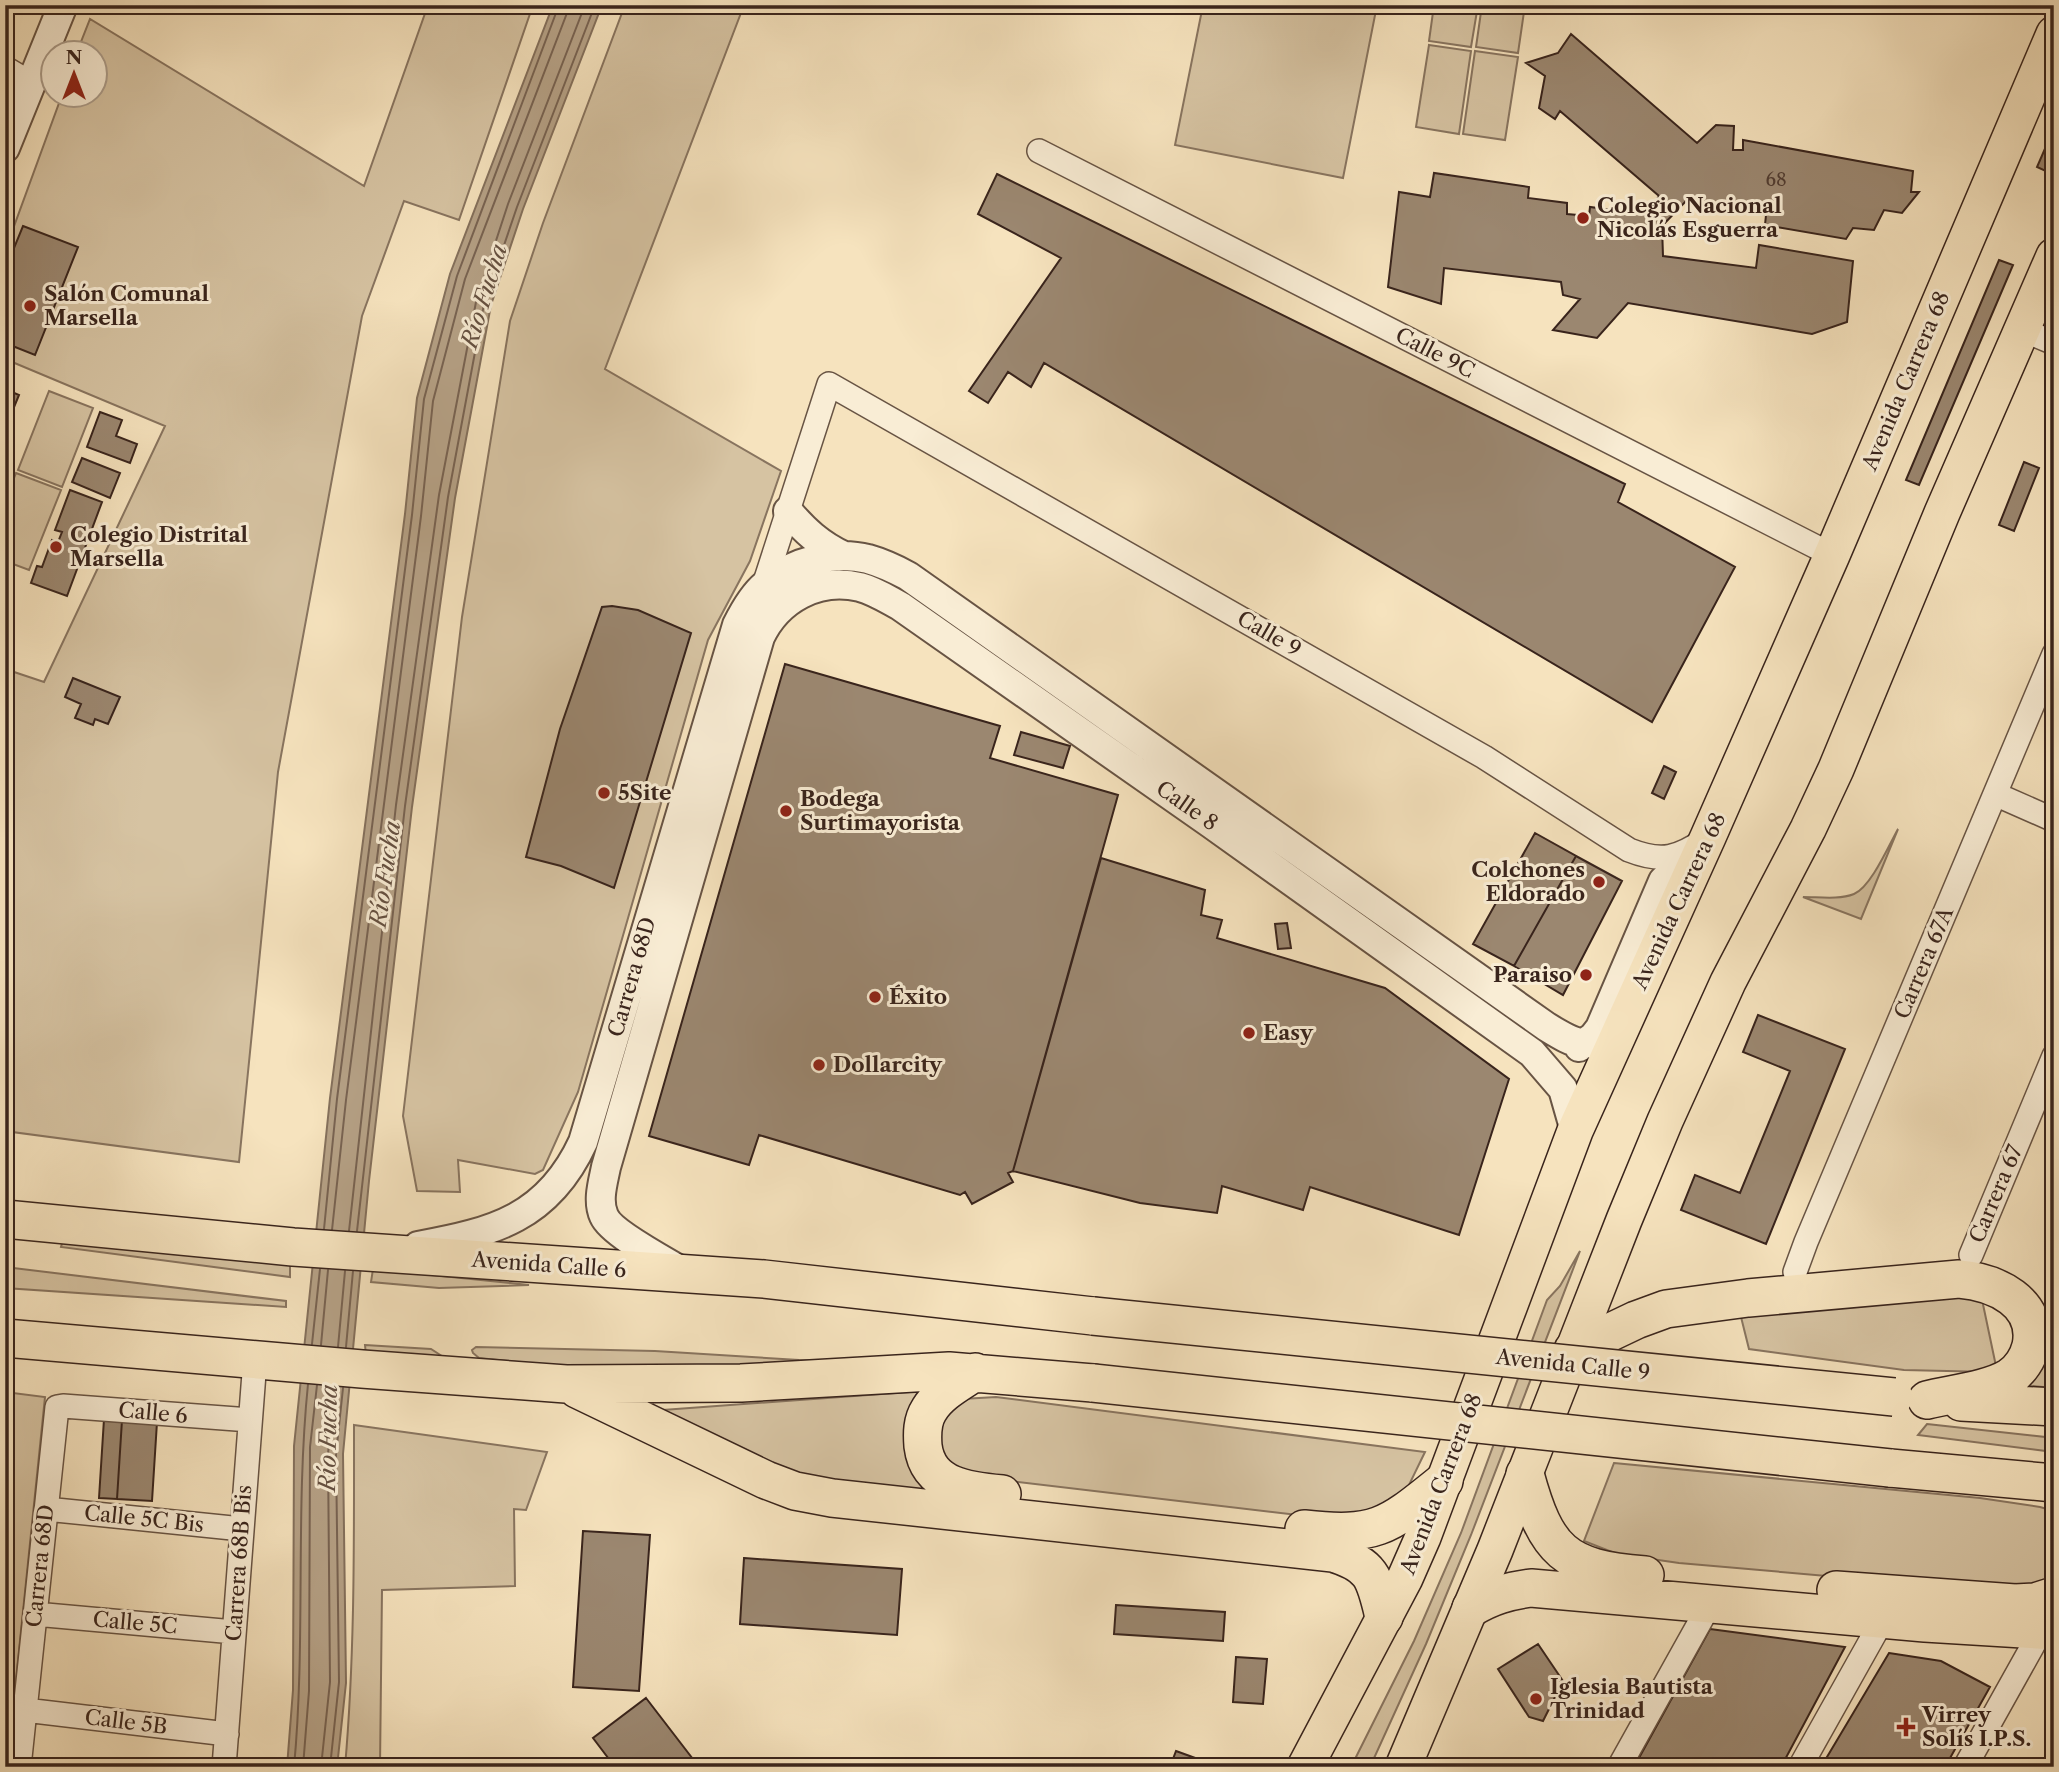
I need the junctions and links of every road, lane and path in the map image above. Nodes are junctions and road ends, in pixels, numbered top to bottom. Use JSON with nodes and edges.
{"nodes":[{"id":1,"x":63,"y":5,"type":"edge"},
{"id":2,"x":2054,"y":34,"type":"edge"},
{"id":3,"x":5,"y":68,"type":"edge"},
{"id":4,"x":32,"y":83,"type":"junction"},
{"id":5,"x":5,"y":148,"type":"edge"},
{"id":6,"x":1039,"y":151,"type":"dead end"},
{"id":7,"x":2054,"y":256,"type":"edge"},
{"id":8,"x":2038,"y":337,"type":"edge"},
{"id":9,"x":829,"y":384,"type":"joint"},
{"id":10,"x":788,"y":511,"type":"junction"},
{"id":11,"x":1832,"y":555,"type":"junction"},
{"id":12,"x":844,"y":556,"type":"junction"},
{"id":13,"x":764,"y":585,"type":"junction"},
{"id":14,"x":764,"y":628,"type":"junction"},
{"id":15,"x":2054,"y":654,"type":"edge"},
{"id":16,"x":1995,"y":794,"type":"junction"},
{"id":17,"x":2054,"y":820,"type":"edge"},
{"id":18,"x":1708,"y":837,"type":"junction"},
{"id":19,"x":1682,"y":890,"type":"junction"},
{"id":20,"x":1617,"y":1036,"type":"junction"},
{"id":21,"x":1583,"y":1045,"type":"junction"},
{"id":22,"x":1532,"y":1053,"type":"junction"},
{"id":23,"x":2054,"y":1056,"type":"edge"},
{"id":24,"x":1575,"y":1131,"type":"junction"},
{"id":25,"x":5,"y":1200,"type":"edge"},
{"id":26,"x":5,"y":1211,"type":"edge"},
{"id":27,"x":5,"y":1219,"type":"edge"},
{"id":28,"x":97,"y":1228,"type":"junction"},
{"id":29,"x":381,"y":1253,"type":"junction"},
{"id":30,"x":1971,"y":1255,"type":"junction"},
{"id":31,"x":1795,"y":1272,"type":"junction"},
{"id":32,"x":685,"y":1274,"type":"junction"},
{"id":33,"x":2054,"y":1308,"type":"edge"},
{"id":34,"x":1666,"y":1310,"type":"junction"},
{"id":35,"x":1093,"y":1316,"type":"joint"},
{"id":36,"x":5,"y":1338,"type":"edge"},
{"id":37,"x":1573,"y":1350,"type":"junction"},
{"id":38,"x":269,"y":1361,"type":"junction"},
{"id":39,"x":975,"y":1372,"type":"junction"},
{"id":40,"x":566,"y":1384,"type":"junction"},
{"id":41,"x":1910,"y":1399,"type":"junction"},
{"id":42,"x":57,"y":1407,"type":"joint"},
{"id":43,"x":2054,"y":1407,"type":"edge"},
{"id":44,"x":250,"y":1420,"type":"junction"},
{"id":45,"x":1525,"y":1474,"type":"junction"},
{"id":46,"x":1444,"y":1481,"type":"junction"},
{"id":47,"x":2047,"y":1486,"type":"edge"},
{"id":48,"x":46,"y":1509,"type":"junction"},
{"id":49,"x":242,"y":1529,"type":"junction"},
{"id":50,"x":2054,"y":1596,"type":"edge"},
{"id":51,"x":1710,"y":1604,"type":"junction"},
{"id":52,"x":1471,"y":1608,"type":"junction"},
{"id":53,"x":35,"y":1614,"type":"junction"},
{"id":54,"x":1384,"y":1617,"type":"junction"},
{"id":55,"x":1883,"y":1619,"type":"junction"},
{"id":56,"x":2048,"y":1631,"type":"edge"},
{"id":57,"x":234,"y":1632,"type":"junction"},
{"id":58,"x":25,"y":1710,"type":"junction"},
{"id":59,"x":227,"y":1734,"type":"junction"},
{"id":60,"x":19,"y":1767,"type":"edge"},
{"id":61,"x":224,"y":1767,"type":"edge"},
{"id":62,"x":1305,"y":1767,"type":"edge"},
{"id":63,"x":1402,"y":1767,"type":"edge"},
{"id":64,"x":1619,"y":1767,"type":"edge"},
{"id":65,"x":1800,"y":1767,"type":"edge"},
{"id":66,"x":1965,"y":1767,"type":"edge"}],
"edges":[{"from":1,"to":4,"type":"street"},
{"from":2,"to":11,"type":"main road","name":"Avenida Carrera 68"},
{"from":3,"to":4,"type":"street"},
{"from":4,"to":5,"type":"street"},
{"from":6,"to":11,"type":"street","name":"Calle 9C"},
{"from":7,"to":8,"type":"main road"},
{"from":8,"to":37,"type":"main road"},
{"from":9,"to":10,"type":"street","name":"Carrera 68D"},
{"from":9,"to":18,"type":"street","name":"Calle 9"},
{"from":10,"to":12,"type":"street"},
{"from":10,"to":13,"type":"street","name":"Carrera 68D"},
{"from":11,"to":18,"type":"main road","name":"Avenida Carrera 68"},
{"from":12,"to":13,"type":"street","name":"Calle 8"},
{"from":12,"to":21,"type":"street","name":"Calle 8"},
{"from":13,"to":14,"type":"street","name":"Carrera 68D"},
{"from":13,"to":29,"type":"street","name":"Carrera 68D"},
{"from":14,"to":22,"type":"street","name":"Calle 8"},
{"from":14,"to":32,"type":"street","name":"Carrera 68D"},
{"from":15,"to":16,"type":"street","name":"Carrera 67A"},
{"from":16,"to":17,"type":"street"},
{"from":16,"to":31,"type":"street","name":"Carrera 67A"},
{"from":18,"to":19,"type":"main road","name":"Avenida Carrera 68"},
{"from":19,"to":20,"type":"main road","name":"Avenida Carrera 68"},
{"from":19,"to":21,"type":"street"},
{"from":20,"to":21,"type":"street"},
{"from":20,"to":24,"type":"main road","name":"Avenida Carrera 68"},
{"from":21,"to":22,"type":"street"},
{"from":22,"to":24,"type":"street","name":"Calle 8"},
{"from":23,"to":30,"type":"street","name":"Carrera 67"},
{"from":24,"to":46,"type":"main road","name":"Avenida Carrera 68"},
{"from":25,"to":28,"type":"street"},
{"from":26,"to":28,"type":"street"},
{"from":27,"to":28,"type":"highway","name":"Avenida Calle 6"},
{"from":28,"to":29,"type":"highway","name":"Avenida Calle 6"},
{"from":29,"to":32,"type":"highway","name":"Avenida Calle 6"},
{"from":30,"to":31,"type":"highway"},
{"from":30,"to":33,"type":"highway"},
{"from":31,"to":34,"type":"highway"},
{"from":32,"to":35,"type":"highway","name":"Avenida Calle 6"},
{"from":34,"to":37,"type":"highway"},
{"from":34,"to":41,"type":"highway"},
{"from":35,"to":41,"type":"highway","name":"Avenida Calle 9","bridge":true},
{"from":36,"to":38,"type":"highway"},
{"from":37,"to":45,"type":"main road"},
{"from":38,"to":40,"type":"highway"},
{"from":38,"to":44,"type":"street","name":"Carrera 68B Bis"},
{"from":39,"to":40,"type":"highway"},
{"from":39,"to":46,"type":"highway"},
{"from":39,"to":47,"type":"highway","bridge":true},
{"from":40,"to":54,"type":"highway"},
{"from":41,"to":43,"type":"highway","name":"Avenida Calle 9"},
{"from":42,"to":44,"type":"street","name":"Calle 6"},
{"from":42,"to":48,"type":"street","name":"Carrera 68D"},
{"from":44,"to":49,"type":"street","name":"Carrera 68B Bis"},
{"from":45,"to":50,"type":"highway"},
{"from":45,"to":52,"type":"main road"},
{"from":46,"to":54,"type":"main road","name":"Avenida Carrera 68"},
{"from":48,"to":49,"type":"street","name":"Calle 5C Bis"},
{"from":48,"to":53,"type":"street","name":"Carrera 68D"},
{"from":49,"to":57,"type":"street","name":"Carrera 68B Bis"},
{"from":51,"to":52,"type":"highway"},
{"from":51,"to":55,"type":"highway"},
{"from":51,"to":64,"type":"street"},
{"from":52,"to":63,"type":"main road"},
{"from":53,"to":57,"type":"street","name":"Calle 5C"},
{"from":53,"to":58,"type":"street","name":"Carrera 68D"},
{"from":54,"to":62,"type":"main road","name":"Avenida Carrera 68"},
{"from":55,"to":56,"type":"highway"},
{"from":55,"to":65,"type":"street"},
{"from":56,"to":66,"type":"street"},
{"from":57,"to":59,"type":"street","name":"Carrera 68B Bis"},
{"from":58,"to":59,"type":"street","name":"Calle 5B"},
{"from":58,"to":60,"type":"street","name":"Carrera 68D"},
{"from":59,"to":61,"type":"street","name":"Carrera 68B Bis"}]}
